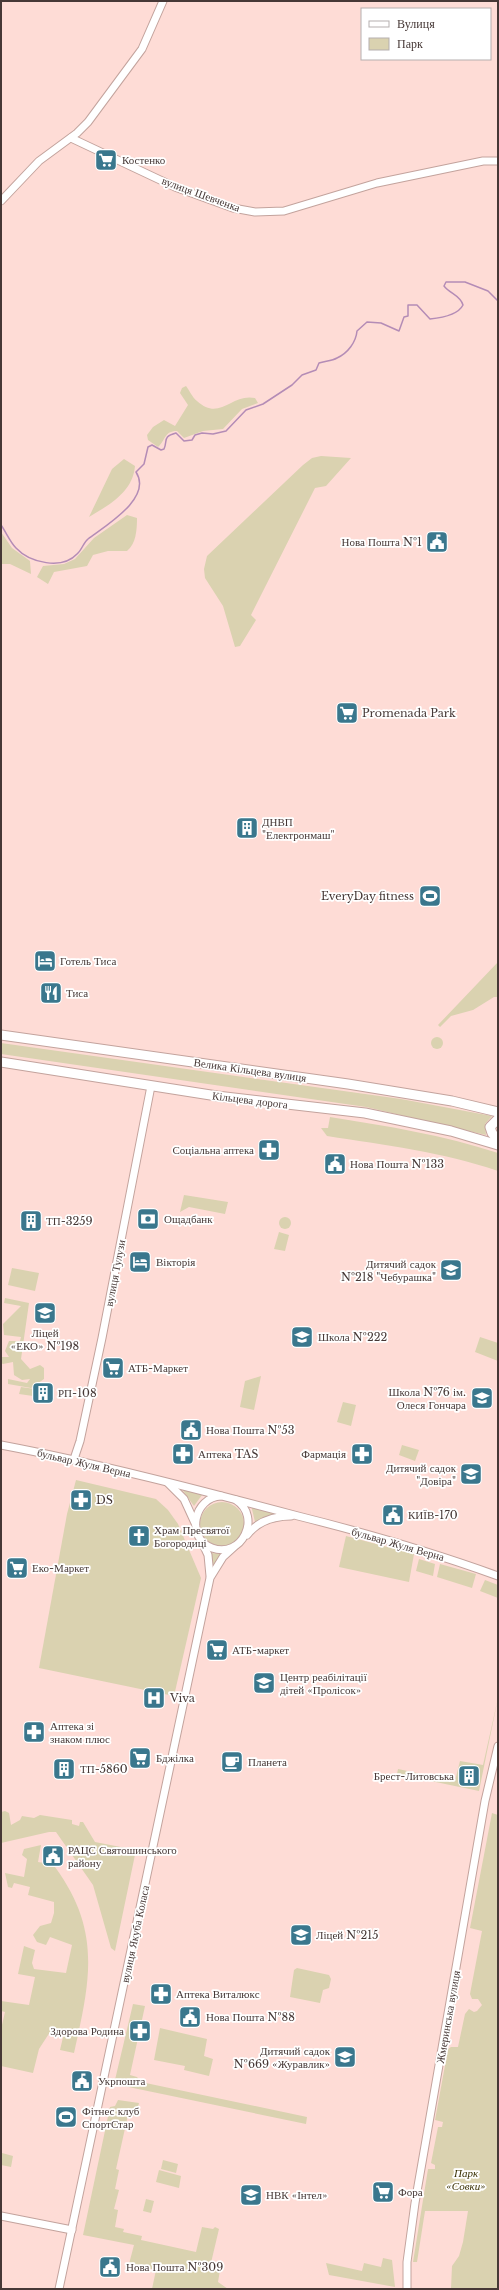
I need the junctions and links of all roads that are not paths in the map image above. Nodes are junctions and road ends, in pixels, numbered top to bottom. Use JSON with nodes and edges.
{"nodes":[{"id":1,"x":163,"y":1,"type":"edge"},
{"id":2,"x":71,"y":138,"type":"junction"},
{"id":3,"x":498,"y":161,"type":"edge"},
{"id":4,"x":1,"y":201,"type":"edge"},
{"id":5,"x":1,"y":1035,"type":"edge"},
{"id":6,"x":1,"y":1062,"type":"edge"},
{"id":7,"x":151,"y":1086,"type":"junction"},
{"id":8,"x":498,"y":1112,"type":"edge"},
{"id":9,"x":498,"y":1120,"type":"edge"},
{"id":10,"x":498,"y":1140,"type":"edge"},
{"id":11,"x":498,"y":1145,"type":"edge"},
{"id":12,"x":1,"y":1445,"type":"edge"},
{"id":13,"x":74,"y":1459,"type":"junction"},
{"id":14,"x":168,"y":1483,"type":"junction"},
{"id":15,"x":223,"y":1496,"type":"junction"},
{"id":16,"x":234,"y":1499,"type":"junction"},
{"id":17,"x":297,"y":1515,"type":"junction"},
{"id":18,"x":195,"y":1523,"type":"junction"},
{"id":19,"x":245,"y":1538,"type":"junction"},
{"id":20,"x":202,"y":1541,"type":"junction"},
{"id":21,"x":234,"y":1547,"type":"junction"},
{"id":22,"x":498,"y":1576,"type":"edge"},
{"id":23,"x":210,"y":1578,"type":"junction"},
{"id":24,"x":498,"y":1746,"type":"edge"},
{"id":25,"x":1,"y":2216,"type":"edge"},
{"id":26,"x":72,"y":2230,"type":"junction"},
{"id":27,"x":59,"y":2289,"type":"edge"},
{"id":28,"x":407,"y":2289,"type":"edge"}],
"edges":[{"from":1,"to":2,"type":"street"},
{"from":2,"to":3,"type":"street","name":"вулиця Шевченка"},
{"from":2,"to":4,"type":"street"},
{"from":5,"to":8,"type":"highway","name":"Велика Кільцева вулиця"},
{"from":6,"to":7,"type":"highway","name":"Кільцева дорога"},
{"from":7,"to":11,"type":"highway","name":"Кільцева дорога"},
{"from":7,"to":13,"type":"street","name":"вулиця Тулузи"},
{"from":9,"to":10,"type":"highway"},
{"from":12,"to":13,"type":"street","name":"бульвар Жуля Верна"},
{"from":13,"to":14,"type":"street","name":"бульвар Жуля Верна"},
{"from":14,"to":15,"type":"street","name":"бульвар Жуля Верна"},
{"from":14,"to":18,"type":"street"},
{"from":15,"to":16,"type":"street","name":"бульвар Жуля Верна"},
{"from":15,"to":18,"type":"street"},
{"from":16,"to":17,"type":"street","name":"бульвар Жуля Верна"},
{"from":16,"to":19,"type":"street"},
{"from":17,"to":19,"type":"street","name":"бульвар Жуля Верна"},
{"from":17,"to":22,"type":"street","name":"бульвар Жуля Верна"},
{"from":18,"to":20,"type":"street"},
{"from":19,"to":21,"type":"street"},
{"from":20,"to":21,"type":"street"},
{"from":20,"to":23,"type":"street","name":"вулиця Якуба Коласа"},
{"from":21,"to":23,"type":"street","name":"вулиця Якуба Коласа"},
{"from":23,"to":26,"type":"street","name":"вулиця Якуба Коласа"},
{"from":24,"to":28,"type":"street","name":"Жмеринська вулиця"},
{"from":25,"to":26,"type":"street"},
{"from":26,"to":27,"type":"street","name":"вулиця Якуба Коласа"}]}
